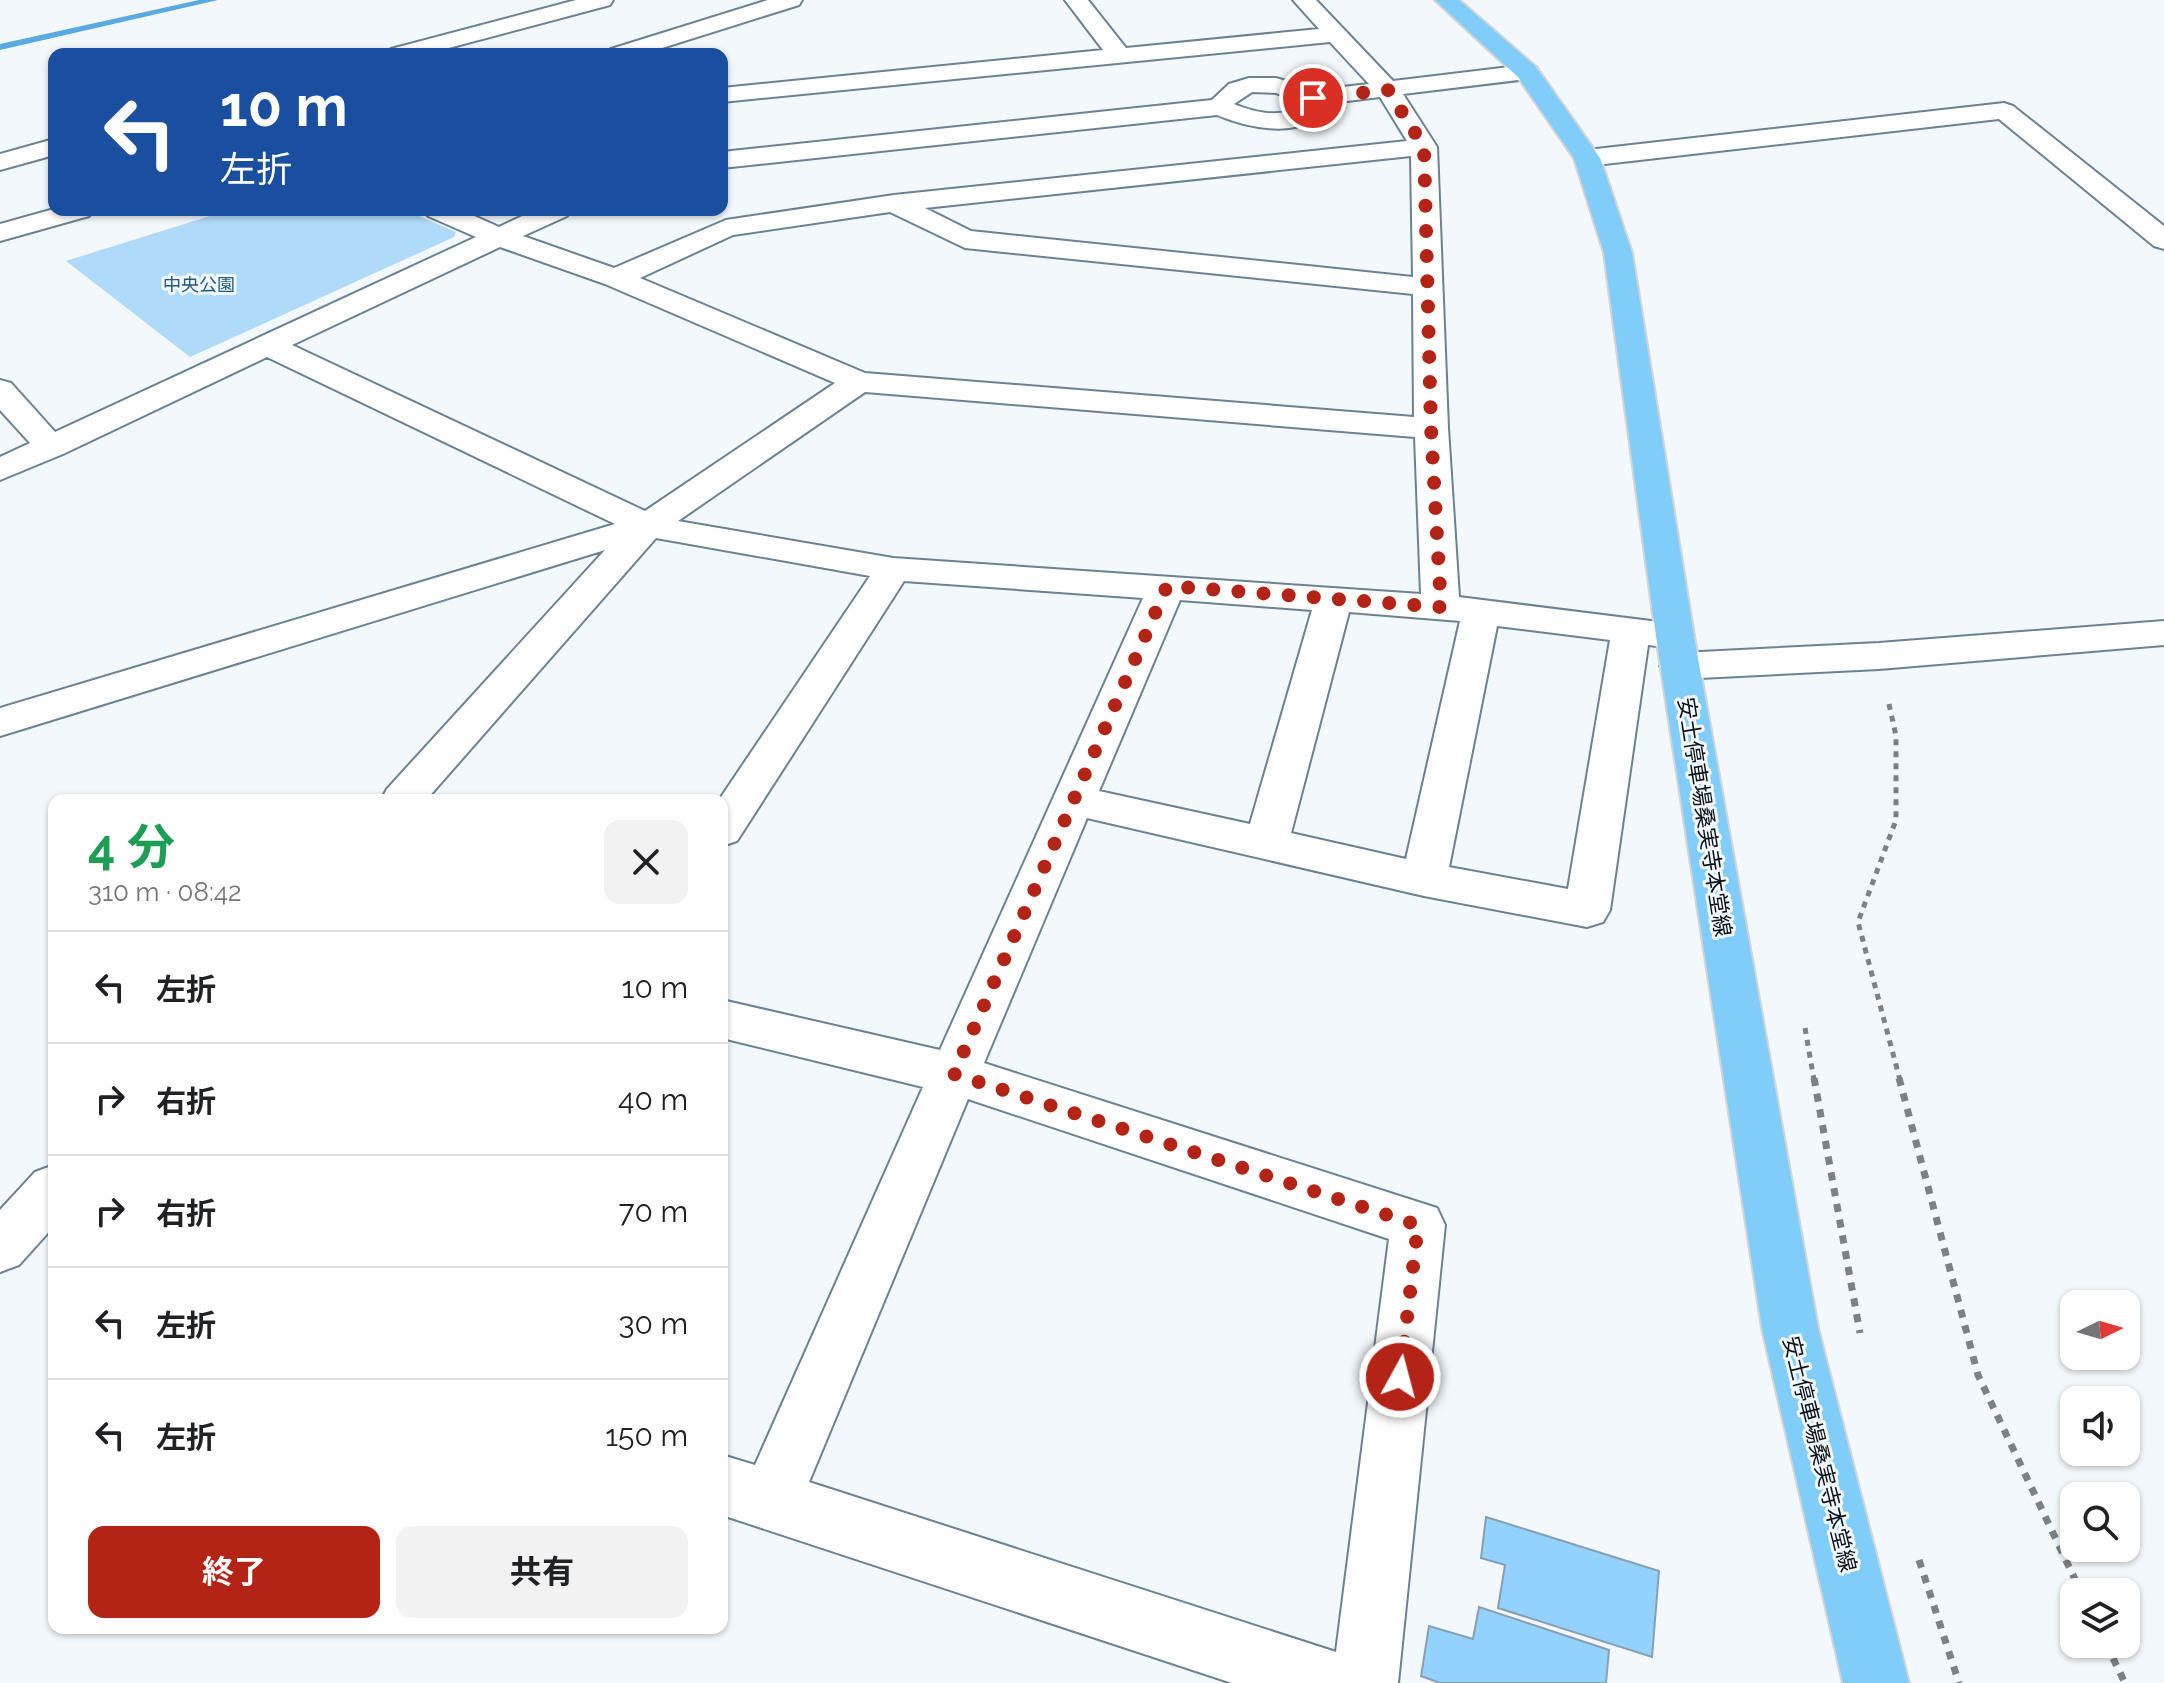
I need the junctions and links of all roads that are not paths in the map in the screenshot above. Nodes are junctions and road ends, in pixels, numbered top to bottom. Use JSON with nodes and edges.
{"nodes":[{"id":1,"x":602,"y":0,"type":"edge"},
{"id":2,"x":791,"y":0,"type":"edge"},
{"id":3,"x":1076,"y":0,"type":"edge"},
{"id":4,"x":1304,"y":0,"type":"edge"},
{"id":5,"x":1446,"y":0,"type":"edge"},
{"id":6,"x":1339,"y":34,"type":"junction"},
{"id":7,"x":422,"y":48,"type":"edge"},
{"id":8,"x":638,"y":48,"type":"edge"},
{"id":9,"x":1120,"y":56,"type":"junction"},
{"id":10,"x":1527,"y":72,"type":"junction"},
{"id":11,"x":865,"y":82,"type":"junction"},
{"id":12,"x":1388,"y":90,"type":"junction"},
{"id":13,"x":728,"y":94,"type":"edge"},
{"id":14,"x":1313,"y":98,"type":"junction"},
{"id":15,"x":1220,"y":107,"type":"junction"},
{"id":16,"x":887,"y":141,"type":"junction"},
{"id":17,"x":1424,"y":147,"type":"junction"},
{"id":18,"x":48,"y":149,"type":"edge"},
{"id":19,"x":1587,"y":158,"type":"junction"},
{"id":20,"x":728,"y":159,"type":"edge"},
{"id":21,"x":0,"y":162,"type":"edge"},
{"id":22,"x":894,"y":203,"type":"junction"},
{"id":23,"x":58,"y":216,"type":"edge"},
{"id":24,"x":452,"y":216,"type":"edge"},
{"id":25,"x":545,"y":216,"type":"edge"},
{"id":26,"x":0,"y":233,"type":"edge"},
{"id":27,"x":501,"y":238,"type":"junction"},
{"id":28,"x":2164,"y":240,"type":"edge"},
{"id":29,"x":615,"y":278,"type":"junction"},
{"id":30,"x":1427,"y":287,"type":"junction"},
{"id":31,"x":266,"y":345,"type":"junction"},
{"id":32,"x":859,"y":382,"type":"junction"},
{"id":33,"x":0,"y":390,"type":"edge"},
{"id":34,"x":1431,"y":428,"type":"junction"},
{"id":35,"x":51,"y":447,"type":"junction"},
{"id":36,"x":0,"y":470,"type":"edge"},
{"id":37,"x":647,"y":526,"type":"junction"},
{"id":38,"x":893,"y":569,"type":"junction"},
{"id":39,"x":1167,"y":586,"type":"junction"},
{"id":40,"x":1334,"y":599,"type":"junction"},
{"id":41,"x":1461,"y":609,"type":"junction"},
{"id":42,"x":1631,"y":630,"type":"junction"},
{"id":43,"x":2164,"y":633,"type":"edge"},
{"id":44,"x":1678,"y":651,"type":"junction"},
{"id":45,"x":0,"y":722,"type":"edge"},
{"id":46,"x":407,"y":794,"type":"edge"},
{"id":47,"x":1073,"y":800,"type":"junction"},
{"id":48,"x":728,"y":821,"type":"edge"},
{"id":49,"x":1266,"y":843,"type":"junction"},
{"id":50,"x":1424,"y":879,"type":"junction"},
{"id":51,"x":728,"y":1020,"type":"edge"},
{"id":52,"x":954,"y":1074,"type":"junction"},
{"id":53,"x":48,"y":1195,"type":"edge"},
{"id":54,"x":0,"y":1248,"type":"edge"},
{"id":55,"x":746,"y":1492,"type":"edge"},
{"id":56,"x":1331,"y":1683,"type":"edge"},
{"id":57,"x":1365,"y":1683,"type":"edge"},
{"id":58,"x":1876,"y":1683,"type":"edge"}],
"edges":[{"from":1,"to":7,"type":"street"},
{"from":2,"to":8,"type":"street"},
{"from":3,"to":9,"type":"street"},
{"from":4,"to":6,"type":"street"},
{"from":5,"to":10,"type":"main road","name":"安土停車場桑実寺本堂線"},
{"from":6,"to":9,"type":"street"},
{"from":6,"to":12,"type":"street"},
{"from":9,"to":11,"type":"street"},
{"from":10,"to":12,"type":"street"},
{"from":10,"to":19,"type":"main road","name":"安土停車場桑実寺本堂線"},
{"from":11,"to":13,"type":"street"},
{"from":11,"to":16,"type":"street"},
{"from":12,"to":14,"type":"street"},
{"from":12,"to":17,"type":"street"},
{"from":14,"to":15,"type":"street"},
{"from":14,"to":15,"type":"street"},
{"from":15,"to":16,"type":"street"},
{"from":16,"to":20,"type":"street"},
{"from":17,"to":22,"type":"street"},
{"from":17,"to":30,"type":"street"},
{"from":18,"to":21,"type":"street"},
{"from":19,"to":28,"type":"street"},
{"from":19,"to":44,"type":"main road","name":"安土停車場桑実寺本堂線"},
{"from":22,"to":29,"type":"street"},
{"from":22,"to":30,"type":"street"},
{"from":23,"to":26,"type":"street"},
{"from":24,"to":27,"type":"street"},
{"from":25,"to":27,"type":"street"},
{"from":27,"to":29,"type":"street"},
{"from":27,"to":31,"type":"street"},
{"from":29,"to":32,"type":"street"},
{"from":30,"to":34,"type":"street"},
{"from":31,"to":35,"type":"street"},
{"from":31,"to":37,"type":"street"},
{"from":32,"to":34,"type":"street"},
{"from":32,"to":37,"type":"street"},
{"from":33,"to":35,"type":"street"},
{"from":34,"to":41,"type":"street"},
{"from":35,"to":36,"type":"street"},
{"from":37,"to":38,"type":"street"},
{"from":37,"to":45,"type":"street"},
{"from":37,"to":46,"type":"street"},
{"from":38,"to":39,"type":"street"},
{"from":38,"to":48,"type":"street"},
{"from":39,"to":40,"type":"street"},
{"from":39,"to":47,"type":"street"},
{"from":40,"to":41,"type":"street"},
{"from":40,"to":49,"type":"street"},
{"from":41,"to":42,"type":"street"},
{"from":41,"to":50,"type":"street"},
{"from":42,"to":44,"type":"street"},
{"from":42,"to":50,"type":"street"},
{"from":43,"to":44,"type":"street"},
{"from":44,"to":58,"type":"main road","name":"安土停車場桑実寺本堂線"},
{"from":47,"to":49,"type":"street"},
{"from":47,"to":52,"type":"street"},
{"from":49,"to":50,"type":"street"},
{"from":51,"to":52,"type":"street"},
{"from":52,"to":55,"type":"street"},
{"from":52,"to":57,"type":"street"},
{"from":53,"to":54,"type":"street"},
{"from":55,"to":56,"type":"street"}]}
